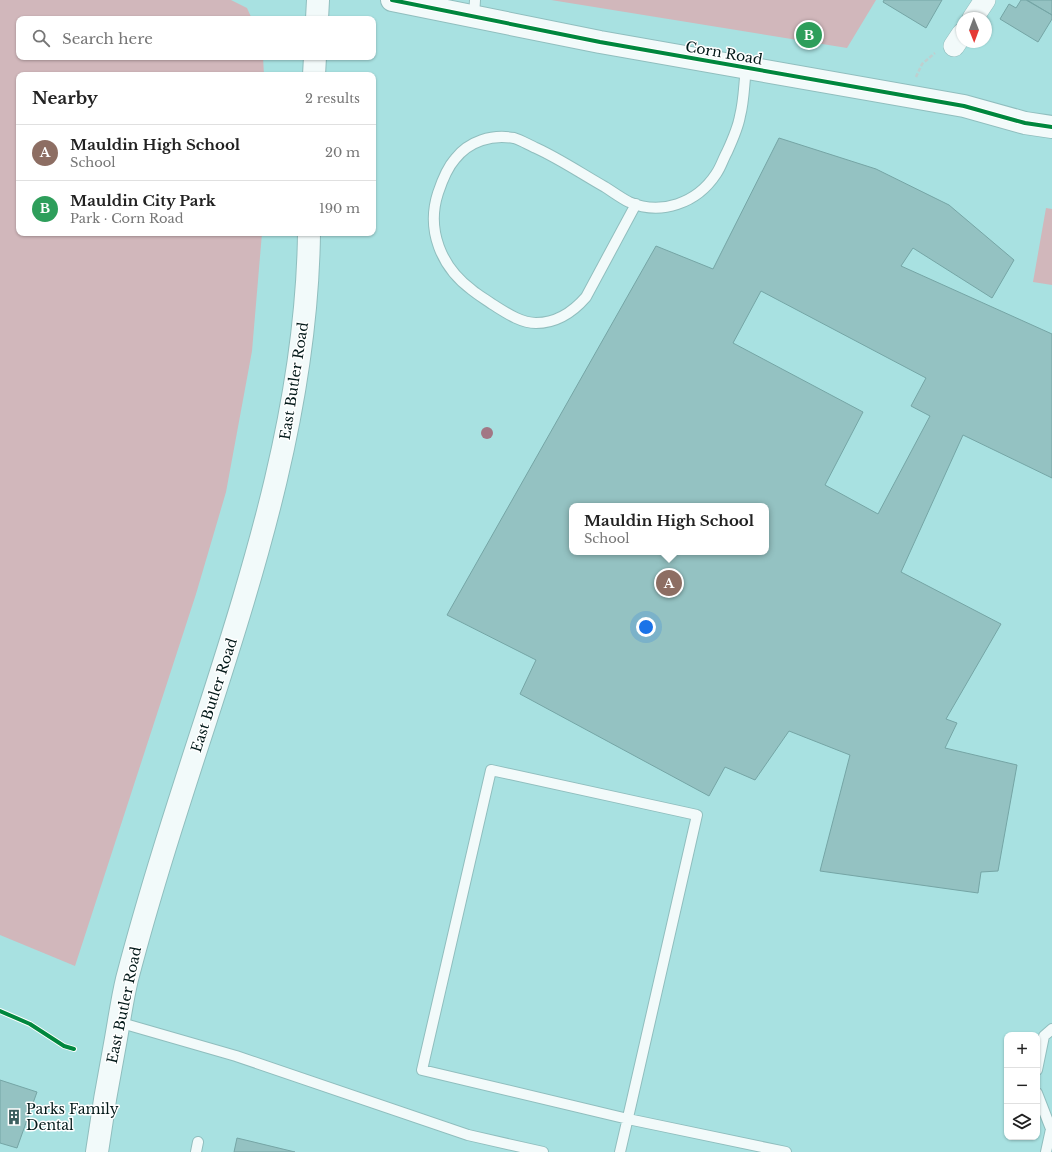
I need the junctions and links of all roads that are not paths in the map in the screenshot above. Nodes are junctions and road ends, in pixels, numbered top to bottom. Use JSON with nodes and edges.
{"nodes":[{"id":1,"x":318,"y":0,"type":"edge"},
{"id":2,"x":392,"y":0,"type":"edge"},
{"id":3,"x":985,"y":0,"type":"edge"},
{"id":4,"x":475,"y":8,"type":"edge"},
{"id":5,"x":977,"y":12,"type":"edge"},
{"id":6,"x":317,"y":16,"type":"edge"},
{"id":7,"x":315,"y":60,"type":"edge"},
{"id":8,"x":746,"y":68,"type":"junction"},
{"id":9,"x":314,"y":72,"type":"edge"},
{"id":10,"x":1052,"y":127,"type":"edge"},
{"id":11,"x":636,"y":204,"type":"junction"},
{"id":12,"x":309,"y":236,"type":"edge"},
{"id":13,"x":118,"y":1022,"type":"junction"},
{"id":14,"x":1052,"y":1029,"type":"edge"},
{"id":15,"x":1037,"y":1068,"type":"edge"},
{"id":16,"x":1040,"y":1101,"type":"edge"},
{"id":17,"x":628,"y":1119,"type":"junction"},
{"id":18,"x":198,"y":1142,"type":"dead end"},
{"id":19,"x":97,"y":1152,"type":"edge"},
{"id":20,"x":196,"y":1152,"type":"edge"},
{"id":21,"x":543,"y":1152,"type":"edge"},
{"id":22,"x":620,"y":1152,"type":"edge"},
{"id":23,"x":786,"y":1152,"type":"edge"},
{"id":24,"x":1046,"y":1152,"type":"edge"}],
"edges":[{"from":1,"to":6,"type":"main road"},
{"from":2,"to":4,"type":"main road","name":"Corn Road"},
{"from":3,"to":5,"type":"street"},
{"from":4,"to":8,"type":"main road","name":"Corn Road"},
{"from":7,"to":9,"type":"main road"},
{"from":8,"to":10,"type":"main road","name":"Corn Road"},
{"from":8,"to":11,"type":"lane"},
{"from":11,"to":11,"type":"lane"},
{"from":12,"to":13,"type":"main road","name":"East Butler Road"},
{"from":13,"to":19,"type":"main road","name":"East Butler Road"},
{"from":13,"to":21,"type":"lane"},
{"from":14,"to":15,"type":"lane"},
{"from":16,"to":24,"type":"lane"},
{"from":17,"to":17,"type":"lane"},
{"from":17,"to":22,"type":"lane"},
{"from":17,"to":23,"type":"lane"},
{"from":18,"to":20,"type":"lane"}]}
